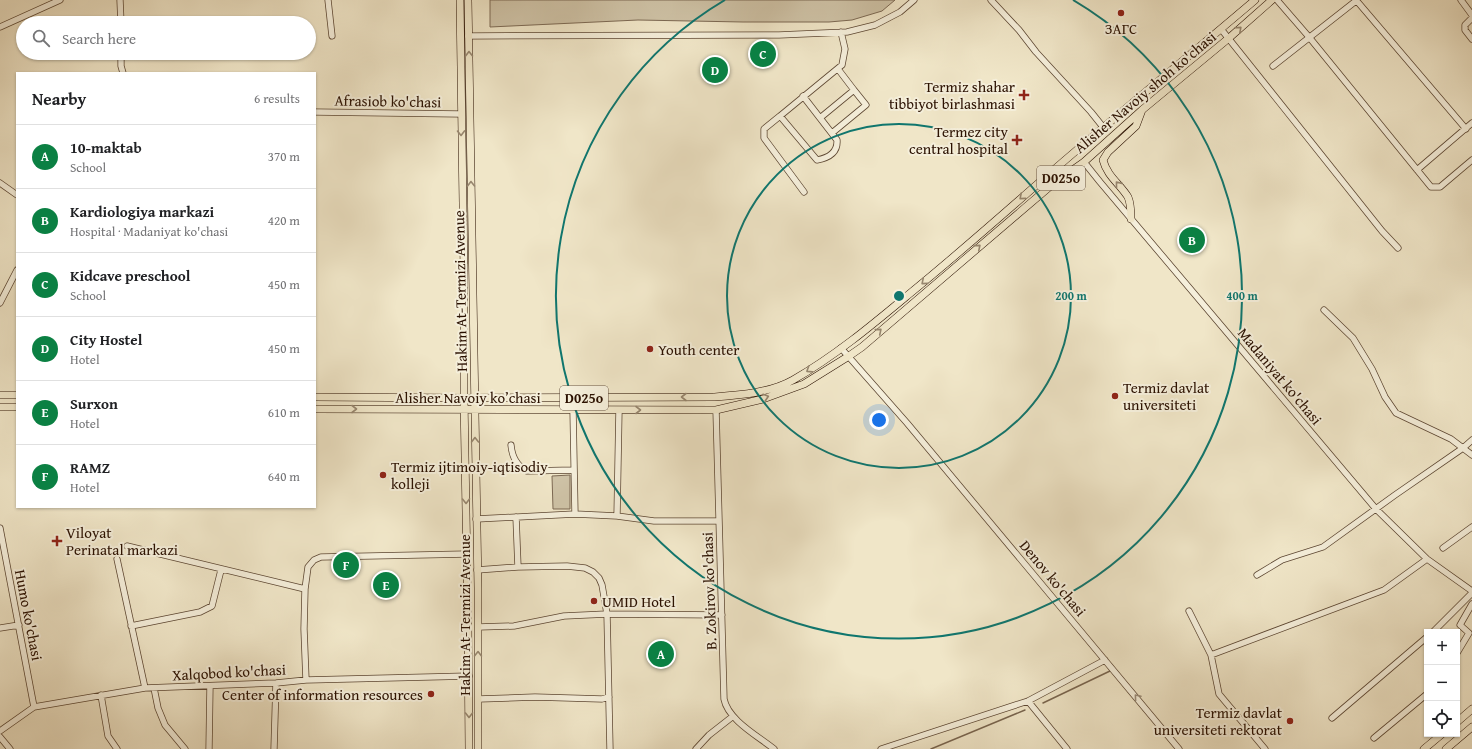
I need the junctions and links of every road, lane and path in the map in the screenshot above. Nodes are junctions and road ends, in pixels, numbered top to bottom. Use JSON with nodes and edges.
{"nodes":[{"id":1,"x":60,"y":0,"type":"edge"},
{"id":2,"x":120,"y":0,"type":"edge"},
{"id":3,"x":328,"y":0,"type":"edge"},
{"id":4,"x":460,"y":0,"type":"edge"},
{"id":5,"x":468,"y":0,"type":"edge"},
{"id":6,"x":914,"y":0,"type":"edge"},
{"id":7,"x":991,"y":0,"type":"edge"},
{"id":8,"x":1255,"y":0,"type":"edge"},
{"id":9,"x":1272,"y":0,"type":"edge"},
{"id":10,"x":1277,"y":0,"type":"edge"},
{"id":11,"x":1356,"y":0,"type":"edge"},
{"id":12,"x":1461,"y":0,"type":"edge"},
{"id":13,"x":1472,"y":15,"type":"edge"},
{"id":14,"x":24,"y":16,"type":"edge"},
{"id":15,"x":120,"y":16,"type":"edge"},
{"id":16,"x":1472,"y":18,"type":"edge"},
{"id":17,"x":16,"y":20,"type":"edge"},
{"id":18,"x":0,"y":27,"type":"edge"},
{"id":19,"x":1221,"y":29,"type":"junction"},
{"id":20,"x":841,"y":32,"type":"junction"},
{"id":21,"x":1471,"y":35,"type":"edge"},
{"id":22,"x":332,"y":36,"type":"dead end"},
{"id":23,"x":468,"y":36,"type":"junction"},
{"id":24,"x":1310,"y":37,"type":"junction"},
{"id":25,"x":1229,"y":38,"type":"junction"},
{"id":26,"x":122,"y":60,"type":"edge"},
{"id":27,"x":1273,"y":66,"type":"dead end"},
{"id":28,"x":838,"y":69,"type":"junction"},
{"id":29,"x":123,"y":72,"type":"edge"},
{"id":30,"x":854,"y":90,"type":"junction"},
{"id":31,"x":803,"y":96,"type":"junction"},
{"id":32,"x":1142,"y":110,"type":"junction"},
{"id":33,"x":316,"y":112,"type":"edge"},
{"id":34,"x":460,"y":114,"type":"junction"},
{"id":35,"x":780,"y":116,"type":"junction"},
{"id":36,"x":820,"y":118,"type":"junction"},
{"id":37,"x":1472,"y":123,"type":"edge"},
{"id":38,"x":1103,"y":127,"type":"junction"},
{"id":39,"x":1466,"y":129,"type":"junction"},
{"id":40,"x":832,"y":133,"type":"junction"},
{"id":41,"x":1112,"y":136,"type":"junction"},
{"id":42,"x":1074,"y":152,"type":"junction"},
{"id":43,"x":1472,"y":160,"type":"edge"},
{"id":44,"x":1083,"y":162,"type":"junction"},
{"id":45,"x":1417,"y":170,"type":"junction"},
{"id":46,"x":0,"y":183,"type":"edge"},
{"id":47,"x":804,"y":192,"type":"dead end"},
{"id":48,"x":16,"y":195,"type":"edge"},
{"id":49,"x":1131,"y":219,"type":"junction"},
{"id":50,"x":1398,"y":248,"type":"dead end"},
{"id":51,"x":16,"y":272,"type":"edge"},
{"id":52,"x":0,"y":303,"type":"edge"},
{"id":53,"x":1324,"y":310,"type":"dead end"},
{"id":54,"x":841,"y":348,"type":"junction"},
{"id":55,"x":849,"y":356,"type":"junction"},
{"id":56,"x":0,"y":395,"type":"edge"},
{"id":57,"x":16,"y":395,"type":"edge"},
{"id":58,"x":316,"y":397,"type":"edge"},
{"id":59,"x":464,"y":398,"type":"junction"},
{"id":60,"x":474,"y":398,"type":"junction"},
{"id":61,"x":0,"y":408,"type":"edge"},
{"id":62,"x":16,"y":408,"type":"edge"},
{"id":63,"x":316,"y":409,"type":"edge"},
{"id":64,"x":464,"y":410,"type":"junction"},
{"id":65,"x":475,"y":410,"type":"junction"},
{"id":66,"x":573,"y":410,"type":"junction"},
{"id":67,"x":619,"y":410,"type":"junction"},
{"id":68,"x":716,"y":410,"type":"junction"},
{"id":69,"x":1472,"y":440,"type":"edge"},
{"id":70,"x":511,"y":446,"type":"dead end"},
{"id":71,"x":1463,"y":448,"type":"junction"},
{"id":72,"x":1472,"y":455,"type":"edge"},
{"id":73,"x":574,"y":470,"type":"junction"},
{"id":74,"x":1376,"y":509,"type":"junction"},
{"id":75,"x":576,"y":514,"type":"junction"},
{"id":76,"x":617,"y":516,"type":"junction"},
{"id":77,"x":516,"y":517,"type":"junction"},
{"id":78,"x":476,"y":519,"type":"junction"},
{"id":79,"x":719,"y":521,"type":"junction"},
{"id":80,"x":1472,"y":527,"type":"edge"},
{"id":81,"x":0,"y":528,"type":"edge"},
{"id":82,"x":127,"y":546,"type":"dead end"},
{"id":83,"x":1443,"y":548,"type":"dead end"},
{"id":84,"x":467,"y":554,"type":"junction"},
{"id":85,"x":117,"y":559,"type":"dead end"},
{"id":86,"x":1427,"y":559,"type":"junction"},
{"id":87,"x":518,"y":567,"type":"junction"},
{"id":88,"x":221,"y":570,"type":"junction"},
{"id":89,"x":478,"y":570,"type":"junction"},
{"id":90,"x":1257,"y":575,"type":"dead end"},
{"id":91,"x":305,"y":589,"type":"junction"},
{"id":92,"x":1472,"y":592,"type":"edge"},
{"id":93,"x":1472,"y":604,"type":"edge"},
{"id":94,"x":1189,"y":611,"type":"dead end"},
{"id":95,"x":607,"y":614,"type":"junction"},
{"id":96,"x":722,"y":615,"type":"junction"},
{"id":97,"x":19,"y":625,"type":"junction"},
{"id":98,"x":131,"y":626,"type":"junction"},
{"id":99,"x":478,"y":627,"type":"junction"},
{"id":100,"x":0,"y":628,"type":"edge"},
{"id":101,"x":1436,"y":629,"type":"edge"},
{"id":102,"x":1424,"y":640,"type":"edge"},
{"id":103,"x":1460,"y":649,"type":"edge"},
{"id":104,"x":1211,"y":655,"type":"junction"},
{"id":105,"x":1105,"y":660,"type":"junction"},
{"id":106,"x":469,"y":676,"type":"junction"},
{"id":107,"x":306,"y":680,"type":"junction"},
{"id":108,"x":276,"y":683,"type":"junction"},
{"id":109,"x":210,"y":686,"type":"junction"},
{"id":110,"x":145,"y":688,"type":"junction"},
{"id":111,"x":154,"y":688,"type":"junction"},
{"id":112,"x":101,"y":695,"type":"junction"},
{"id":113,"x":1424,"y":696,"type":"edge"},
{"id":114,"x":609,"y":697,"type":"junction"},
{"id":115,"x":478,"y":699,"type":"junction"},
{"id":116,"x":1028,"y":701,"type":"junction"},
{"id":117,"x":34,"y":707,"type":"junction"},
{"id":118,"x":1472,"y":709,"type":"edge"},
{"id":119,"x":732,"y":717,"type":"junction"},
{"id":120,"x":1332,"y":718,"type":"dead end"},
{"id":121,"x":1460,"y":719,"type":"edge"},
{"id":122,"x":1472,"y":727,"type":"edge"},
{"id":123,"x":0,"y":731,"type":"edge"},
{"id":124,"x":0,"y":737,"type":"edge"},
{"id":125,"x":1438,"y":737,"type":"edge"},
{"id":126,"x":1374,"y":738,"type":"dead end"},
{"id":127,"x":10,"y":749,"type":"edge"},
{"id":128,"x":117,"y":749,"type":"edge"},
{"id":129,"x":185,"y":749,"type":"edge"},
{"id":130,"x":209,"y":749,"type":"edge"},
{"id":131,"x":274,"y":749,"type":"edge"},
{"id":132,"x":469,"y":749,"type":"edge"},
{"id":133,"x":478,"y":749,"type":"edge"},
{"id":134,"x":610,"y":749,"type":"edge"},
{"id":135,"x":696,"y":749,"type":"edge"},
{"id":136,"x":774,"y":749,"type":"edge"},
{"id":137,"x":881,"y":749,"type":"edge"},
{"id":138,"x":1067,"y":749,"type":"edge"},
{"id":139,"x":1179,"y":749,"type":"edge"},
{"id":140,"x":1265,"y":749,"type":"edge"},
{"id":141,"x":1424,"y":749,"type":"edge"},
{"id":142,"x":1446,"y":749,"type":"edge"}],
"edges":[{"from":1,"to":14,"type":"street"},
{"from":2,"to":15,"type":"street"},
{"from":3,"to":22,"type":"street"},
{"from":4,"to":34,"type":"main road","name":"Hakim At-Termizi Avenue"},
{"from":5,"to":23,"type":"main road","name":"Hakim At-Termizi Avenue"},
{"from":6,"to":20,"type":"street"},
{"from":7,"to":38,"type":"street"},
{"from":8,"to":19,"type":"main road","name":"Alisher Navoiy shoh ko'chasi","number":"D025o"},
{"from":25,"to":9,"type":"main road","name":"Alisher Navoiy shoh ko'chasi","number":"D025o","one_way":true},
{"from":10,"to":24,"type":"street"},
{"from":11,"to":24,"type":"street"},
{"from":11,"to":39,"type":"street"},
{"from":12,"to":13,"type":"street"},
{"from":16,"to":21,"type":"street"},
{"from":17,"to":18,"type":"street"},
{"from":19,"to":25,"type":"street"},
{"from":19,"to":38,"type":"main road","name":"Alisher Navoiy shoh ko'chasi","number":"D025o"},
{"from":20,"to":23,"type":"street"},
{"from":20,"to":28,"type":"street"},
{"from":60,"to":23,"type":"main road","name":"Hakim At-Termizi Avenue","one_way":true},
{"from":24,"to":27,"type":"street"},
{"from":24,"to":45,"type":"street"},
{"from":25,"to":32,"type":"main road","name":"Alisher Navoiy shoh ko'chasi","number":"D025o"},
{"from":25,"to":50,"type":"street"},
{"from":26,"to":29,"type":"street"},
{"from":28,"to":30,"type":"street"},
{"from":28,"to":31,"type":"street"},
{"from":30,"to":36,"type":"street"},
{"from":30,"to":40,"type":"street"},
{"from":31,"to":35,"type":"street"},
{"from":31,"to":36,"type":"street"},
{"from":32,"to":41,"type":"main road","name":"Alisher Navoiy shoh ko'chasi","number":"D025o"},
{"from":49,"to":32,"type":"main road","one_way":true},
{"from":33,"to":34,"type":"street","name":"Afrasiob ko'chasi"},
{"from":34,"to":59,"type":"main road","name":"Hakim At-Termizi Avenue","one_way":true},
{"from":35,"to":40,"type":"street"},
{"from":35,"to":47,"type":"street"},
{"from":36,"to":40,"type":"street"},
{"from":37,"to":39,"type":"street"},
{"from":38,"to":41,"type":"main road"},
{"from":38,"to":42,"type":"main road","name":"Alisher Navoiy shoh ko'chasi","number":"D025o"},
{"from":39,"to":45,"type":"street"},
{"from":41,"to":44,"type":"main road","name":"Alisher Navoiy shoh ko'chasi","number":"D025o"},
{"from":42,"to":44,"type":"main road"},
{"from":42,"to":54,"type":"main road","name":"Alisher Navoiy shoh ko'chasi","number":"D025o","one_way":true},
{"from":43,"to":45,"type":"street"},
{"from":44,"to":49,"type":"street","name":"Madaniyat ko'chasi"},
{"from":55,"to":44,"type":"main road","name":"Alisher Navoiy shoh ko'chasi","number":"D025o","one_way":true},
{"from":46,"to":48,"type":"street"},
{"from":49,"to":74,"type":"street","name":"Madaniyat ko'chasi"},
{"from":51,"to":52,"type":"street"},
{"from":53,"to":71,"type":"street"},
{"from":54,"to":55,"type":"street","name":"Denov ko'chasi"},
{"from":54,"to":60,"type":"main road","name":"Alisher Navoiy ko’chasi","number":"D025o","one_way":true},
{"from":68,"to":55,"type":"main road","name":"Alisher Navoiy ko’chasi","one_way":true},
{"from":55,"to":105,"type":"street","name":"Denov ko'chasi"},
{"from":56,"to":57,"type":"main road"},
{"from":58,"to":59,"type":"main road","name":"Alisher Navoiy ko’chasi","number":"D025o"},
{"from":59,"to":60,"type":"main road","name":"Alisher Navoiy ko’chasi","number":"D025o"},
{"from":59,"to":64,"type":"main road","name":"Hakim At-Termizi Avenue"},
{"from":60,"to":65,"type":"main road","name":"Hakim At-Termizi Avenue"},
{"from":61,"to":62,"type":"main road"},
{"from":63,"to":64,"type":"main road","name":"Alisher Navoiy ko’chasi","one_way":true},
{"from":64,"to":65,"type":"main road","name":"Alisher Navoiy ko’chasi"},
{"from":64,"to":84,"type":"main road","name":"Hakim At-Termizi Avenue","one_way":true},
{"from":65,"to":66,"type":"main road","name":"Alisher Navoiy ko’chasi"},
{"from":78,"to":65,"type":"main road","name":"Hakim At-Termizi Avenue","one_way":true},
{"from":66,"to":67,"type":"main road","name":"Alisher Navoiy ko’chasi"},
{"from":66,"to":73,"type":"street"},
{"from":67,"to":68,"type":"main road","name":"Alisher Navoiy ko’chasi","one_way":true},
{"from":67,"to":76,"type":"street"},
{"from":68,"to":79,"type":"street","name":"B. Zokirov ko'chasi"},
{"from":69,"to":71,"type":"street"},
{"from":70,"to":73,"type":"street"},
{"from":71,"to":72,"type":"street"},
{"from":71,"to":74,"type":"street"},
{"from":73,"to":75,"type":"street"},
{"from":74,"to":86,"type":"street","name":"Madaniyat ko'chasi"},
{"from":74,"to":90,"type":"street"},
{"from":75,"to":76,"type":"street"},
{"from":75,"to":77,"type":"street"},
{"from":76,"to":79,"type":"street"},
{"from":77,"to":78,"type":"street"},
{"from":77,"to":87,"type":"street"},
{"from":78,"to":89,"type":"main road","name":"Hakim At-Termizi Avenue"},
{"from":79,"to":96,"type":"street","name":"B. Zokirov ko'chasi"},
{"from":80,"to":83,"type":"street"},
{"from":81,"to":97,"type":"street","name":"Humo ko'chasi"},
{"from":82,"to":88,"type":"street"},
{"from":84,"to":91,"type":"street"},
{"from":84,"to":106,"type":"main road","name":"Hakim At-Termizi Avenue"},
{"from":85,"to":98,"type":"street"},
{"from":86,"to":92,"type":"street","name":"Madaniyat ko'chasi"},
{"from":86,"to":104,"type":"street"},
{"from":87,"to":89,"type":"street"},
{"from":87,"to":95,"type":"street"},
{"from":88,"to":91,"type":"street"},
{"from":88,"to":98,"type":"street"},
{"from":89,"to":99,"type":"main road","name":"Hakim At-Termizi Avenue"},
{"from":91,"to":107,"type":"street"},
{"from":92,"to":101,"type":"street"},
{"from":93,"to":103,"type":"street"},
{"from":94,"to":104,"type":"street"},
{"from":95,"to":96,"type":"street"},
{"from":95,"to":99,"type":"street"},
{"from":95,"to":114,"type":"street"},
{"from":96,"to":119,"type":"street","name":"B. Zokirov ko'chasi"},
{"from":97,"to":100,"type":"street"},
{"from":97,"to":117,"type":"street","name":"Humo ko'chasi"},
{"from":98,"to":110,"type":"street"},
{"from":115,"to":99,"type":"main road","name":"Hakim At-Termizi Avenue","one_way":true},
{"from":102,"to":120,"type":"street"},
{"from":104,"to":140,"type":"street"},
{"from":105,"to":116,"type":"street"},
{"from":139,"to":105,"type":"street","name":"Denov ko'chasi","one_way":true},
{"from":106,"to":107,"type":"street","name":"Xalqobod ko'chasi"},
{"from":106,"to":132,"type":"main road","name":"Hakim At-Termizi Avenue","one_way":true},
{"from":107,"to":108,"type":"street","name":"Xalqobod ko'chasi"},
{"from":108,"to":109,"type":"street","name":"Xalqobod ko'chasi"},
{"from":108,"to":131,"type":"street"},
{"from":109,"to":111,"type":"street","name":"Xalqobod ko'chasi"},
{"from":109,"to":130,"type":"street"},
{"from":110,"to":111,"type":"street","name":"Xalqobod ko'chasi"},
{"from":110,"to":112,"type":"street","name":"Xalqobod ko'chasi"},
{"from":111,"to":129,"type":"street"},
{"from":112,"to":117,"type":"street","name":"Xalqobod ko'chasi"},
{"from":112,"to":128,"type":"street"},
{"from":113,"to":126,"type":"street"},
{"from":114,"to":115,"type":"street"},
{"from":114,"to":134,"type":"street"},
{"from":115,"to":133,"type":"main road","name":"Hakim At-Termizi Avenue"},
{"from":116,"to":137,"type":"street"},
{"from":116,"to":138,"type":"street"},
{"from":117,"to":123,"type":"street","name":"Xalqobod ko'chasi"},
{"from":118,"to":121,"type":"main road"},
{"from":119,"to":135,"type":"street"},
{"from":119,"to":136,"type":"street","name":"B. Zokirov ko'chasi"},
{"from":122,"to":142,"type":"main road"},
{"from":124,"to":127,"type":"street"},
{"from":125,"to":141,"type":"main road"}]}
